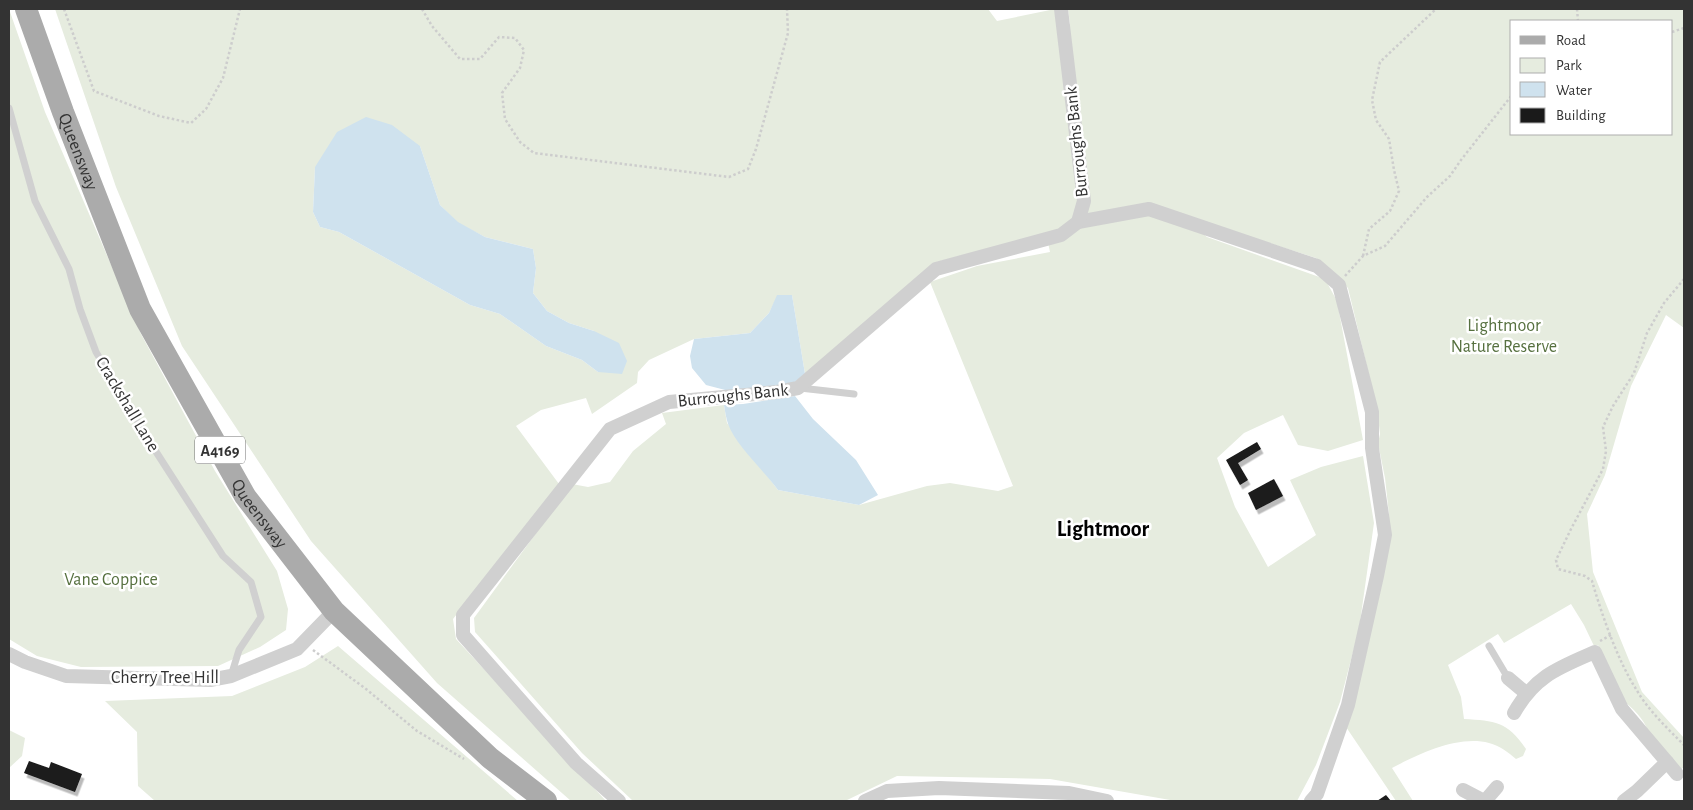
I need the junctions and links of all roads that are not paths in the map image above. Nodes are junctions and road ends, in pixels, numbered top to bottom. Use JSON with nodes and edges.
{"nodes":[{"id":1,"x":26,"y":9,"type":"edge"},
{"id":2,"x":1060,"y":9,"type":"edge"},
{"id":3,"x":9,"y":108,"type":"edge"},
{"id":4,"x":1078,"y":222,"type":"junction"},
{"id":5,"x":798,"y":388,"type":"junction"},
{"id":6,"x":854,"y":394,"type":"dead end"},
{"id":7,"x":334,"y":611,"type":"junction"},
{"id":8,"x":1488,"y":646,"type":"dead end"},
{"id":9,"x":9,"y":654,"type":"edge"},
{"id":10,"x":231,"y":676,"type":"junction"},
{"id":11,"x":1508,"y":678,"type":"joint"},
{"id":12,"x":1526,"y":693,"type":"junction"},
{"id":13,"x":1514,"y":713,"type":"dead end"},
{"id":14,"x":1667,"y":762,"type":"junction"},
{"id":15,"x":1681,"y":776,"type":"edge"},
{"id":16,"x":1497,"y":786,"type":"dead end"},
{"id":17,"x":1463,"y":790,"type":"dead end"},
{"id":18,"x":546,"y":801,"type":"edge"},
{"id":19,"x":619,"y":801,"type":"edge"},
{"id":20,"x":865,"y":801,"type":"edge"},
{"id":21,"x":1108,"y":801,"type":"edge"},
{"id":22,"x":1312,"y":801,"type":"edge"},
{"id":23,"x":1485,"y":801,"type":"edge"},
{"id":24,"x":1624,"y":801,"type":"edge"}],
"edges":[{"from":1,"to":7,"type":"main road","name":"Queensway","number":"A4169"},
{"from":2,"to":4,"type":"street","name":"Burroughs Bank"},
{"from":3,"to":10,"type":"lane","name":"Crackshall Lane"},
{"from":4,"to":5,"type":"street","name":"Burroughs Bank"},
{"from":4,"to":22,"type":"street"},
{"from":5,"to":6,"type":"lane"},
{"from":5,"to":19,"type":"street","name":"Burroughs Bank"},
{"from":7,"to":10,"type":"street","name":"Cherry Tree Hill"},
{"from":7,"to":18,"type":"main road","name":"Queensway","number":"A4169"},
{"from":8,"to":11,"type":"lane"},
{"from":9,"to":10,"type":"street","name":"Cherry Tree Hill"},
{"from":11,"to":12,"type":"street"},
{"from":12,"to":13,"type":"street"},
{"from":12,"to":14,"type":"street"},
{"from":14,"to":15,"type":"street"},
{"from":14,"to":24,"type":"street"},
{"from":16,"to":23,"type":"street"},
{"from":17,"to":23,"type":"street"},
{"from":20,"to":21,"type":"street"}]}
